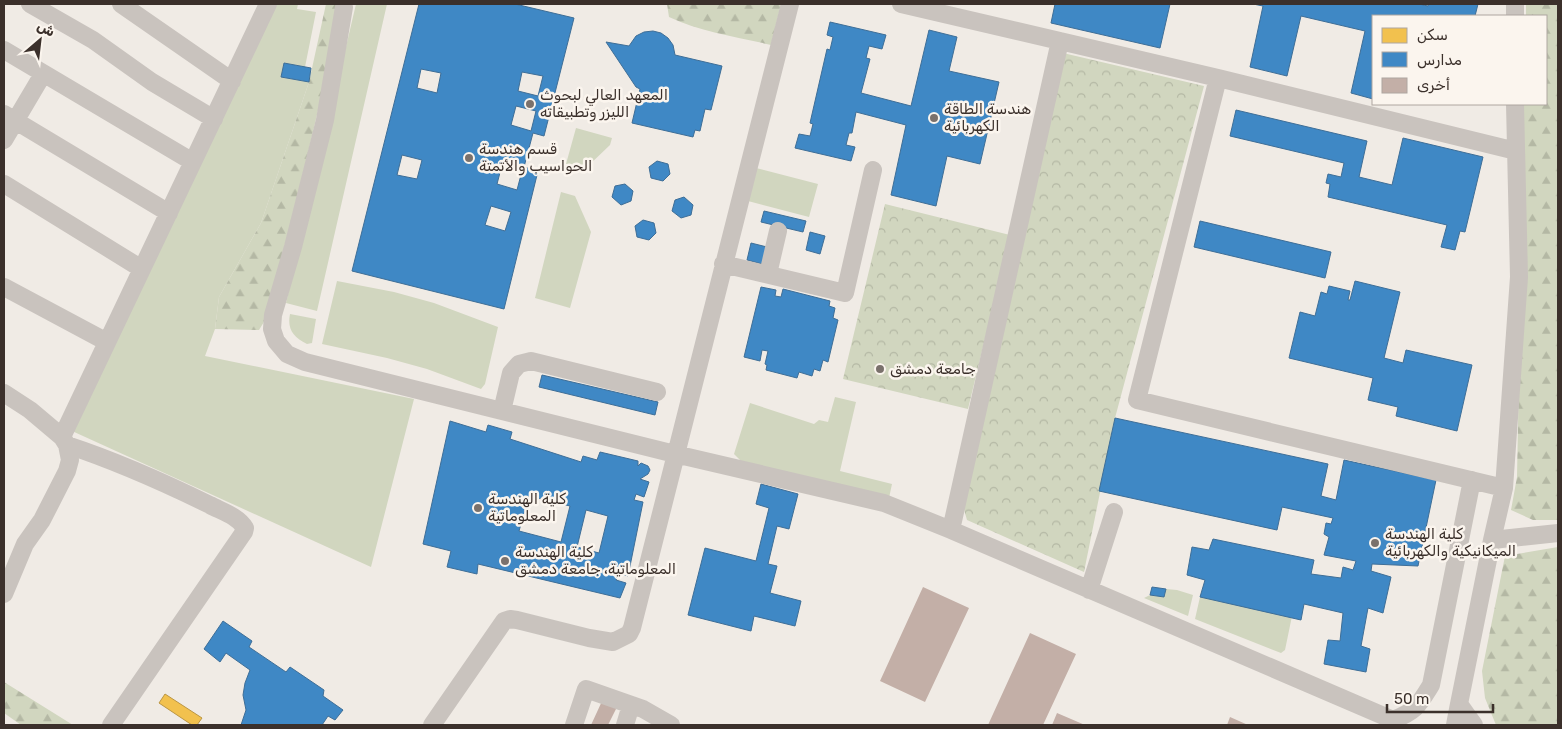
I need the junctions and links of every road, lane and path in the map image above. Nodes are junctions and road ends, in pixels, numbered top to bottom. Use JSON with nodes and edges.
{"nodes":[{"id":1,"x":30,"y":4,"type":"edge"},
{"id":2,"x":121,"y":4,"type":"edge"},
{"id":3,"x":268,"y":4,"type":"edge"},
{"id":4,"x":790,"y":4,"type":"edge"},
{"id":5,"x":901,"y":4,"type":"edge"},
{"id":6,"x":344,"y":7,"type":"dead end"},
{"id":7,"x":1060,"y":42,"type":"junction"},
{"id":8,"x":4,"y":50,"type":"edge"},
{"id":9,"x":43,"y":74,"type":"junction"},
{"id":10,"x":1218,"y":78,"type":"junction"},
{"id":11,"x":232,"y":81,"type":"junction"},
{"id":12,"x":1516,"y":105,"type":"edge"},
{"id":13,"x":9,"y":117,"type":"edge"},
{"id":14,"x":214,"y":119,"type":"junction"},
{"id":15,"x":4,"y":140,"type":"edge"},
{"id":16,"x":1516,"y":151,"type":"junction"},
{"id":17,"x":193,"y":162,"type":"junction"},
{"id":18,"x":874,"y":170,"type":"dead end"},
{"id":19,"x":4,"y":184,"type":"edge"},
{"id":20,"x":169,"y":213,"type":"junction"},
{"id":21,"x":778,"y":231,"type":"dead end"},
{"id":22,"x":723,"y":264,"type":"junction"},
{"id":23,"x":142,"y":269,"type":"junction"},
{"id":24,"x":768,"y":274,"type":"junction"},
{"id":25,"x":4,"y":287,"type":"edge"},
{"id":26,"x":107,"y":342,"type":"junction"},
{"id":27,"x":657,"y":392,"type":"dead end"},
{"id":28,"x":4,"y":393,"type":"edge"},
{"id":29,"x":502,"y":411,"type":"junction"},
{"id":30,"x":65,"y":441,"type":"junction"},
{"id":31,"x":675,"y":454,"type":"junction"},
{"id":32,"x":1472,"y":480,"type":"junction"},
{"id":33,"x":1504,"y":488,"type":"junction"},
{"id":34,"x":1114,"y":512,"type":"dead end"},
{"id":35,"x":951,"y":530,"type":"junction"},
{"id":36,"x":1558,"y":533,"type":"edge"},
{"id":37,"x":1492,"y":540,"type":"junction"},
{"id":38,"x":1089,"y":590,"type":"junction"},
{"id":39,"x":4,"y":594,"type":"edge"},
{"id":40,"x":1459,"y":704,"type":"junction"},
{"id":41,"x":632,"y":705,"type":"junction"},
{"id":42,"x":111,"y":725,"type":"edge"},
{"id":43,"x":432,"y":725,"type":"edge"},
{"id":44,"x":574,"y":725,"type":"edge"},
{"id":45,"x":625,"y":725,"type":"edge"},
{"id":46,"x":671,"y":725,"type":"edge"},
{"id":47,"x":1455,"y":725,"type":"edge"},
{"id":48,"x":1474,"y":725,"type":"edge"}],
"edges":[{"from":1,"to":14,"type":"street"},
{"from":2,"to":11,"type":"street"},
{"from":3,"to":11,"type":"street"},
{"from":4,"to":22,"type":"street"},
{"from":5,"to":7,"type":"street"},
{"from":6,"to":29,"type":"street"},
{"from":7,"to":10,"type":"street"},
{"from":7,"to":35,"type":"street"},
{"from":8,"to":9,"type":"street"},
{"from":9,"to":13,"type":"street"},
{"from":9,"to":17,"type":"street"},
{"from":10,"to":16,"type":"street"},
{"from":10,"to":32,"type":"street"},
{"from":11,"to":14,"type":"street"},
{"from":12,"to":16,"type":"street"},
{"from":13,"to":15,"type":"street"},
{"from":13,"to":20,"type":"street"},
{"from":14,"to":17,"type":"street"},
{"from":16,"to":33,"type":"street"},
{"from":17,"to":20,"type":"street"},
{"from":18,"to":24,"type":"street"},
{"from":19,"to":23,"type":"street"},
{"from":20,"to":23,"type":"street"},
{"from":21,"to":24,"type":"street"},
{"from":22,"to":24,"type":"street"},
{"from":22,"to":31,"type":"street"},
{"from":23,"to":26,"type":"street"},
{"from":25,"to":26,"type":"street"},
{"from":26,"to":30,"type":"street"},
{"from":27,"to":29,"type":"street"},
{"from":28,"to":30,"type":"street"},
{"from":29,"to":31,"type":"street"},
{"from":30,"to":39,"type":"street"},
{"from":30,"to":42,"type":"street"},
{"from":31,"to":35,"type":"street"},
{"from":31,"to":43,"type":"street"},
{"from":32,"to":33,"type":"street"},
{"from":32,"to":38,"type":"street"},
{"from":33,"to":37,"type":"street"},
{"from":34,"to":38,"type":"street"},
{"from":35,"to":38,"type":"street"},
{"from":36,"to":37,"type":"street"},
{"from":37,"to":40,"type":"street"},
{"from":40,"to":47,"type":"street"},
{"from":40,"to":48,"type":"street"},
{"from":41,"to":44,"type":"street"},
{"from":41,"to":45,"type":"street"},
{"from":41,"to":46,"type":"street"}]}
